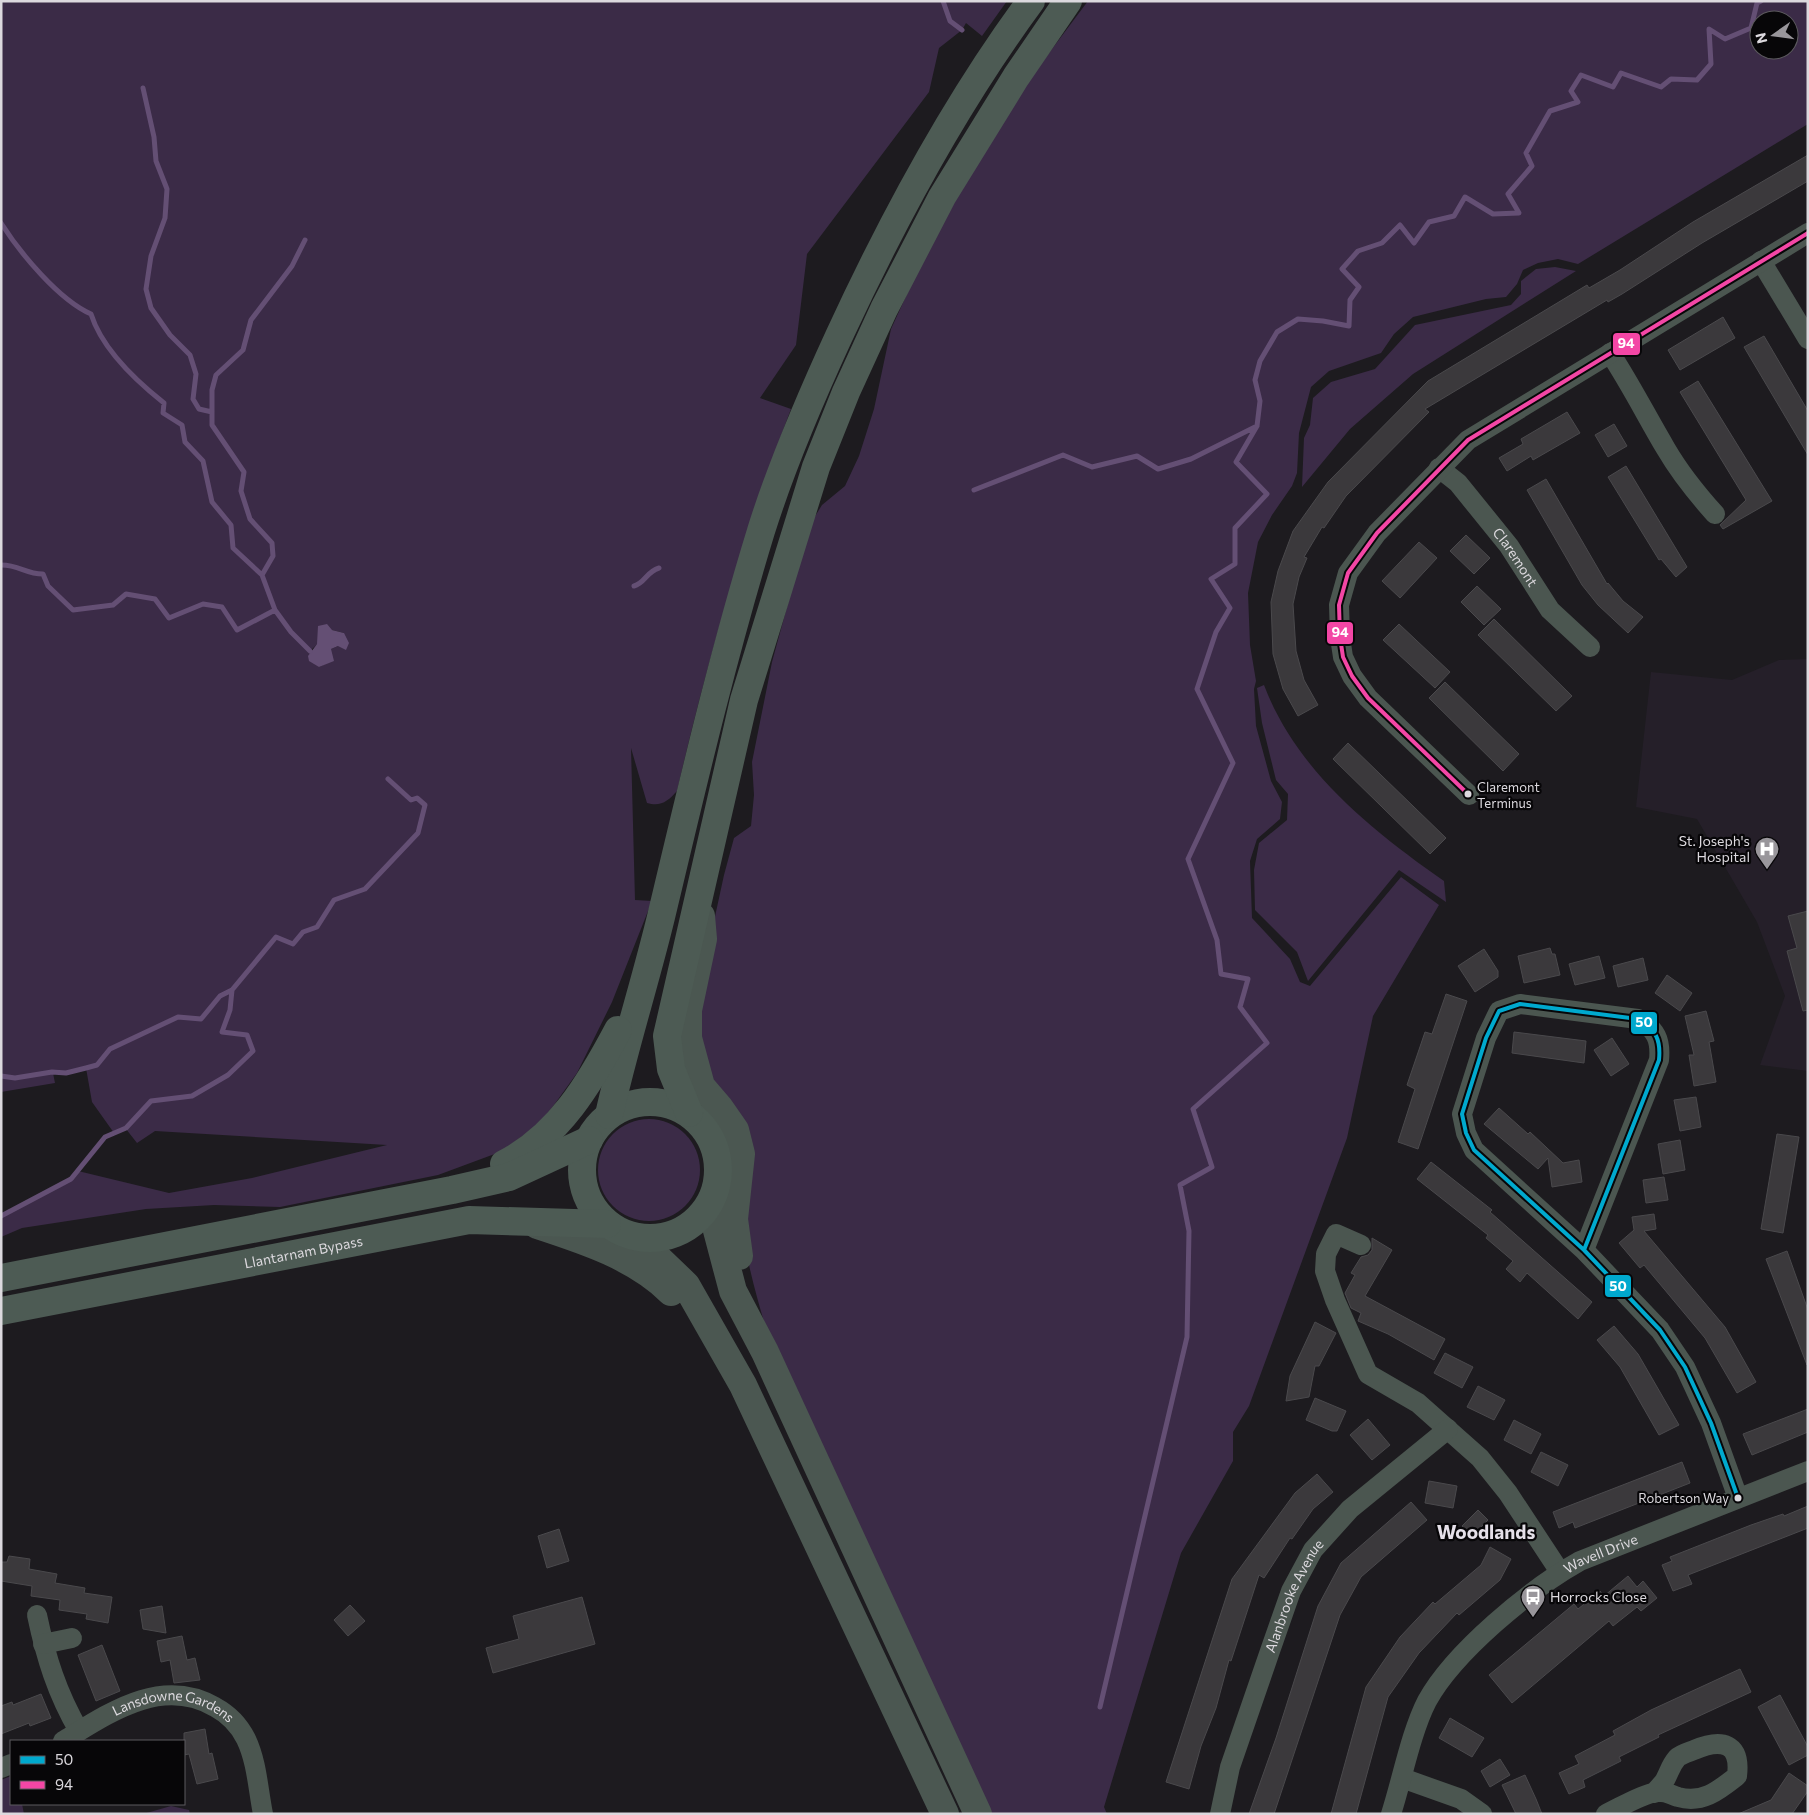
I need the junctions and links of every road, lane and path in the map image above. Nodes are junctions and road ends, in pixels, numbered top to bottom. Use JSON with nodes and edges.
{"nodes":[{"id":1,"x":1030,"y":1,"type":"edge"},
{"id":2,"x":1068,"y":1,"type":"edge"},
{"id":3,"x":1808,"y":233,"type":"edge"},
{"id":4,"x":1761,"y":261,"type":"junction"},
{"id":5,"x":1808,"y":339,"type":"edge"},
{"id":6,"x":1610,"y":353,"type":"junction"},
{"id":7,"x":1439,"y":468,"type":"junction"},
{"id":8,"x":1715,"y":514,"type":"dead end"},
{"id":9,"x":1590,"y":647,"type":"dead end"},
{"id":10,"x":1468,"y":796,"type":"dead end"},
{"id":11,"x":700,"y":892,"type":"junction"},
{"id":12,"x":642,"y":987,"type":"junction"},
{"id":13,"x":689,"y":1113,"type":"junction"},
{"id":14,"x":609,"y":1115,"type":"junction"},
{"id":15,"x":588,"y":1140,"type":"junction"},
{"id":16,"x":452,"y":1190,"type":"junction"},
{"id":17,"x":710,"y":1204,"type":"junction"},
{"id":18,"x":527,"y":1221,"type":"junction"},
{"id":19,"x":607,"y":1224,"type":"junction"},
{"id":20,"x":636,"y":1237,"type":"junction"},
{"id":21,"x":1361,"y":1245,"type":"dead end"},
{"id":22,"x":1584,"y":1250,"type":"junction"},
{"id":23,"x":1,"y":1278,"type":"edge"},
{"id":24,"x":1,"y":1310,"type":"edge"},
{"id":25,"x":715,"y":1332,"type":"junction"},
{"id":26,"x":765,"y":1352,"type":"junction"},
{"id":27,"x":1448,"y":1429,"type":"junction"},
{"id":28,"x":1808,"y":1471,"type":"edge"},
{"id":29,"x":1738,"y":1498,"type":"junction"},
{"id":30,"x":1560,"y":1572,"type":"junction"},
{"id":31,"x":37,"y":1615,"type":"dead end"},
{"id":32,"x":72,"y":1638,"type":"dead end"},
{"id":33,"x":43,"y":1644,"type":"junction"},
{"id":34,"x":71,"y":1736,"type":"edge"},
{"id":35,"x":1402,"y":1778,"type":"junction"},
{"id":36,"x":1654,"y":1793,"type":"dead end"},
{"id":37,"x":263,"y":1814,"type":"edge"},
{"id":38,"x":945,"y":1814,"type":"edge"},
{"id":39,"x":978,"y":1814,"type":"edge"},
{"id":40,"x":1220,"y":1814,"type":"edge"},
{"id":41,"x":1391,"y":1814,"type":"edge"},
{"id":42,"x":1482,"y":1814,"type":"edge"},
{"id":43,"x":1606,"y":1814,"type":"edge"}],
"edges":[{"from":1,"to":12,"type":"highway"},
{"from":2,"to":11,"type":"highway"},
{"from":3,"to":4,"type":"street"},
{"from":4,"to":5,"type":"street"},
{"from":4,"to":6,"type":"street"},
{"from":6,"to":7,"type":"street"},
{"from":6,"to":8,"type":"street"},
{"from":7,"to":9,"type":"street","name":"Claremont"},
{"from":7,"to":10,"type":"street"},
{"from":11,"to":13,"type":"highway"},
{"from":11,"to":26,"type":"main road"},
{"from":12,"to":14,"type":"highway"},
{"from":12,"to":16,"type":"highway"},
{"from":13,"to":14,"type":"highway"},
{"from":13,"to":17,"type":"highway"},
{"from":14,"to":15,"type":"highway"},
{"from":15,"to":16,"type":"highway"},
{"from":15,"to":19,"type":"highway"},
{"from":16,"to":23,"type":"highway"},
{"from":17,"to":20,"type":"highway"},
{"from":17,"to":26,"type":"main road"},
{"from":18,"to":19,"type":"highway","name":"Llantarnam Bypass"},
{"from":18,"to":24,"type":"highway","name":"Llantarnam Bypass"},
{"from":18,"to":25,"type":"main road"},
{"from":19,"to":20,"type":"highway"},
{"from":20,"to":25,"type":"main road"},
{"from":21,"to":27,"type":"street"},
{"from":22,"to":22,"type":"street"},
{"from":22,"to":29,"type":"street"},
{"from":25,"to":38,"type":"main road"},
{"from":26,"to":39,"type":"main road"},
{"from":27,"to":30,"type":"street"},
{"from":27,"to":40,"type":"street","name":"Alanbrooke Avenue"},
{"from":28,"to":29,"type":"street","name":"Wavell Drive"},
{"from":29,"to":30,"type":"street","name":"Wavell Drive"},
{"from":30,"to":35,"type":"street","name":"Wavell Drive"},
{"from":31,"to":33,"type":"street","name":"Lansdowne Gardens"},
{"from":32,"to":33,"type":"street"},
{"from":33,"to":34,"type":"street","name":"Lansdowne Gardens"},
{"from":34,"to":37,"type":"street","name":"Lansdowne Gardens"},
{"from":35,"to":41,"type":"street"},
{"from":35,"to":42,"type":"street"},
{"from":36,"to":43,"type":"street"}]}
